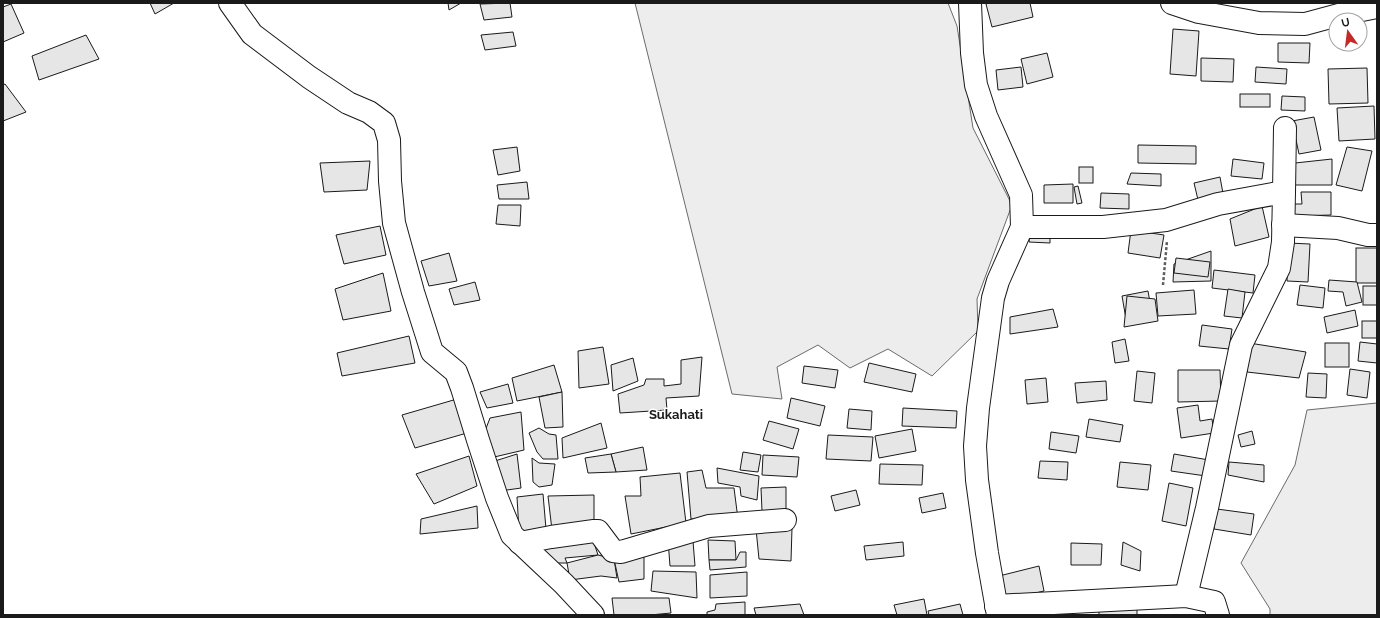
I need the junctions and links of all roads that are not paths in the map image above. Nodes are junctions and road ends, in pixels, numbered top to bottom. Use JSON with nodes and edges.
{"nodes":[{"id":1,"x":230,"y":3,"type":"edge"},
{"id":2,"x":970,"y":3,"type":"edge"},
{"id":3,"x":1172,"y":3,"type":"edge"},
{"id":4,"x":1377,"y":7,"type":"edge"},
{"id":5,"x":1285,"y":128,"type":"dead end"},
{"id":6,"x":1284,"y":192,"type":"junction"},
{"id":7,"x":1283,"y":225,"type":"junction"},
{"id":8,"x":1022,"y":227,"type":"junction"},
{"id":9,"x":1377,"y":235,"type":"edge"},
{"id":10,"x":785,"y":520,"type":"dead end"},
{"id":11,"x":520,"y":543,"type":"junction"},
{"id":12,"x":1186,"y":596,"type":"junction"},
{"id":13,"x":997,"y":611,"type":"edge"},
{"id":14,"x":593,"y":615,"type":"edge"},
{"id":15,"x":1218,"y":615,"type":"edge"}],
"edges":[{"from":1,"to":11,"type":"street"},
{"from":2,"to":8,"type":"street"},
{"from":3,"to":4,"type":"street"},
{"from":5,"to":6,"type":"street"},
{"from":6,"to":7,"type":"street"},
{"from":6,"to":8,"type":"street"},
{"from":7,"to":9,"type":"street"},
{"from":7,"to":12,"type":"street"},
{"from":8,"to":13,"type":"street"},
{"from":10,"to":11,"type":"street"},
{"from":11,"to":14,"type":"street"},
{"from":12,"to":13,"type":"street"},
{"from":12,"to":15,"type":"street"}]}
